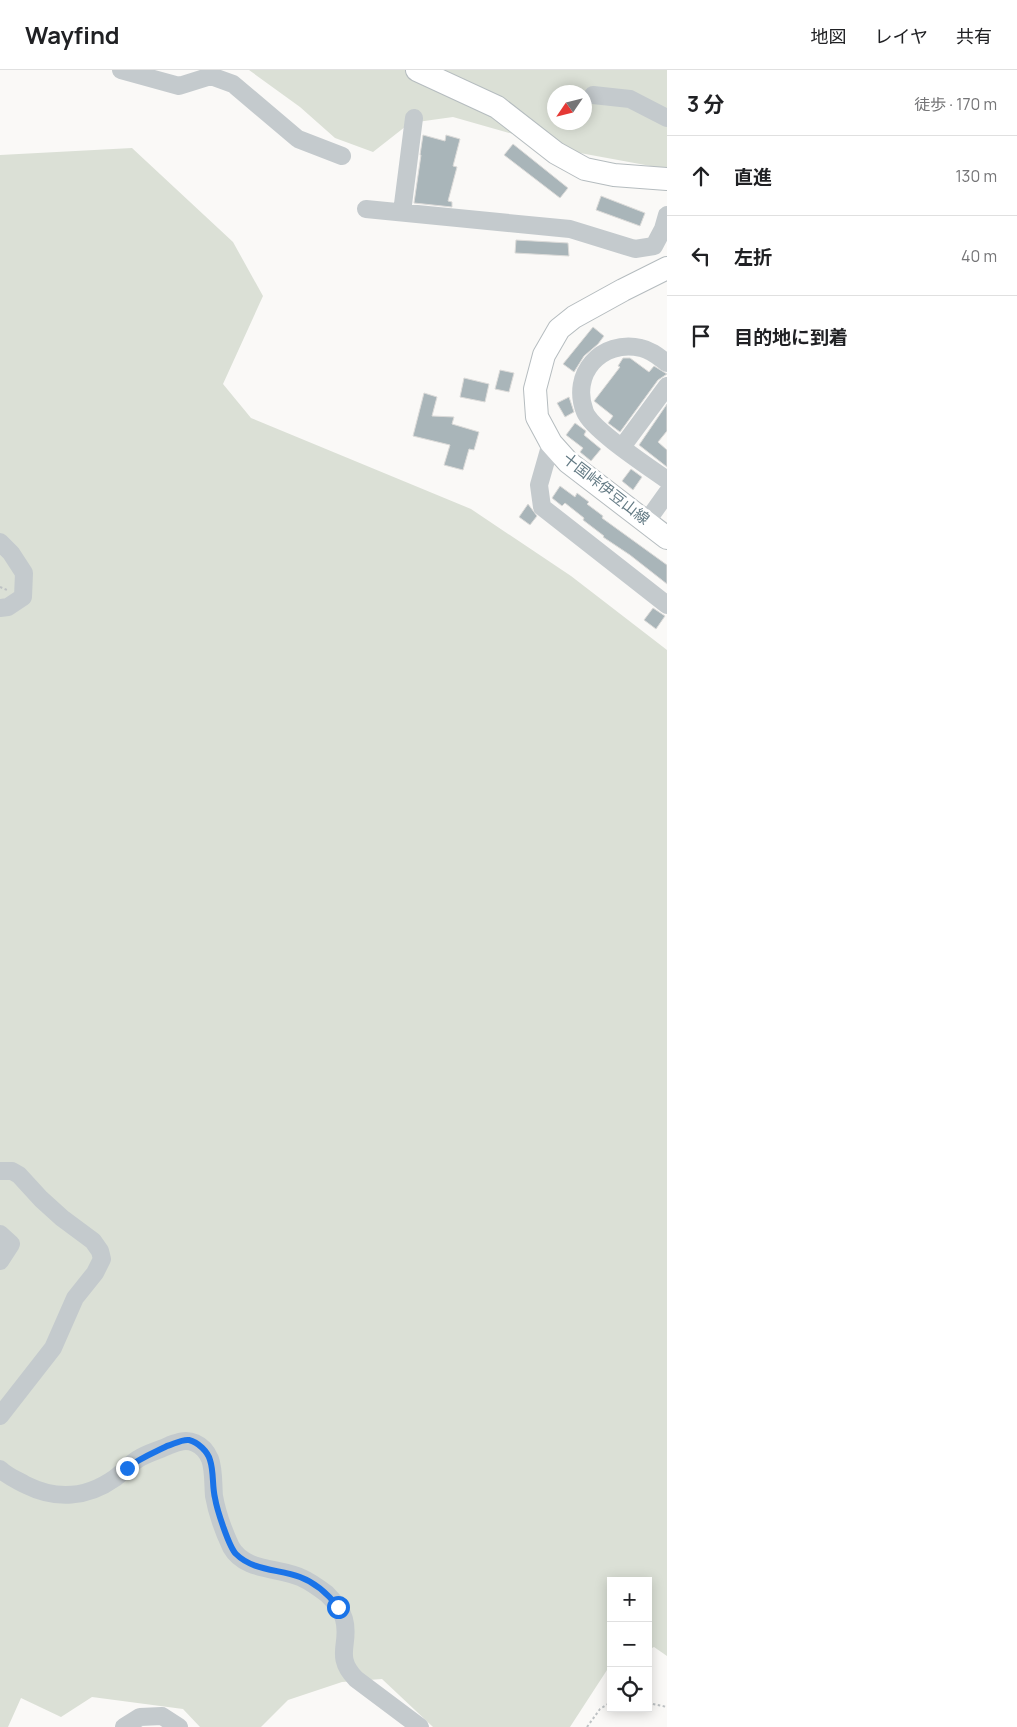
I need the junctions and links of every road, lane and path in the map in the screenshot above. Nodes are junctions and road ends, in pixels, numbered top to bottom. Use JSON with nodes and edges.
{"nodes":[{"id":1,"x":121,"y":70,"type":"edge"},
{"id":2,"x":417,"y":70,"type":"edge"},
{"id":3,"x":593,"y":95,"type":"dead end"},
{"id":4,"x":414,"y":118,"type":"dead end"},
{"id":5,"x":667,"y":118,"type":"edge"},
{"id":6,"x":342,"y":156,"type":"dead end"},
{"id":7,"x":667,"y":179,"type":"edge"},
{"id":8,"x":366,"y":209,"type":"dead end"},
{"id":9,"x":402,"y":212,"type":"junction"},
{"id":10,"x":667,"y":215,"type":"edge"},
{"id":11,"x":667,"y":268,"type":"edge"},
{"id":12,"x":667,"y":362,"type":"edge"},
{"id":13,"x":667,"y":386,"type":"edge"},
{"id":14,"x":551,"y":443,"type":"junction"},
{"id":15,"x":622,"y":447,"type":"junction"},
{"id":16,"x":667,"y":480,"type":"edge"},
{"id":17,"x":667,"y":493,"type":"edge"},
{"id":18,"x":646,"y":522,"type":"junction"},
{"id":19,"x":667,"y":538,"type":"edge"},
{"id":20,"x":0,"y":542,"type":"edge"},
{"id":21,"x":667,"y":605,"type":"edge"},
{"id":22,"x":0,"y":608,"type":"edge"},
{"id":23,"x":0,"y":1171,"type":"edge"},
{"id":24,"x":0,"y":1234,"type":"edge"},
{"id":25,"x":0,"y":1260,"type":"edge"},
{"id":26,"x":0,"y":1416,"type":"edge"},
{"id":27,"x":0,"y":1469,"type":"edge"},
{"id":28,"x":652,"y":1704,"type":"edge"},
{"id":29,"x":607,"y":1705,"type":"edge"},
{"id":30,"x":667,"y":1707,"type":"edge"},
{"id":31,"x":124,"y":1727,"type":"edge"},
{"id":32,"x":179,"y":1727,"type":"edge"},
{"id":33,"x":420,"y":1727,"type":"edge"},
{"id":34,"x":587,"y":1727,"type":"edge"}],
"edges":[{"from":1,"to":6,"type":"street"},
{"from":2,"to":7,"type":"main road"},
{"from":3,"to":5,"type":"street"},
{"from":4,"to":9,"type":"street"},
{"from":8,"to":9,"type":"street"},
{"from":9,"to":10,"type":"street"},
{"from":11,"to":14,"type":"main road","name":"十国峠伊豆山線"},
{"from":12,"to":15,"type":"street"},
{"from":13,"to":15,"type":"street"},
{"from":14,"to":18,"type":"main road","name":"十国峠伊豆山線"},
{"from":14,"to":21,"type":"street"},
{"from":15,"to":16,"type":"street"},
{"from":17,"to":18,"type":"street"},
{"from":18,"to":19,"type":"main road","name":"十国峠伊豆山線"},
{"from":20,"to":22,"type":"street"},
{"from":23,"to":26,"type":"street"},
{"from":24,"to":25,"type":"street"},
{"from":27,"to":33,"type":"street"},
{"from":28,"to":30,"type":"path"},
{"from":29,"to":34,"type":"path"},
{"from":31,"to":32,"type":"street"}]}
